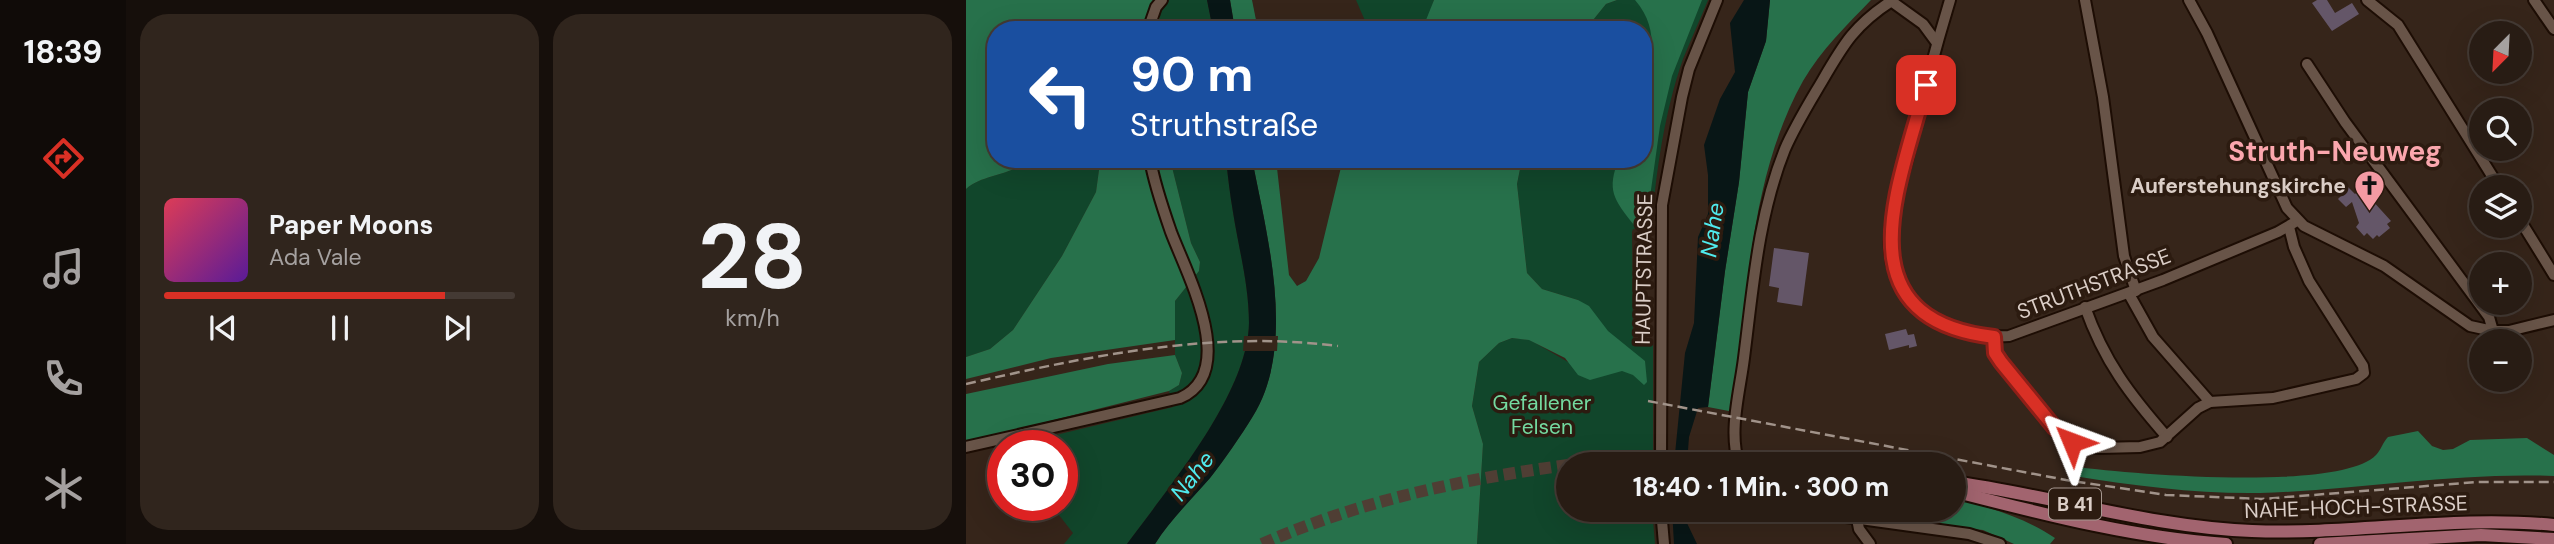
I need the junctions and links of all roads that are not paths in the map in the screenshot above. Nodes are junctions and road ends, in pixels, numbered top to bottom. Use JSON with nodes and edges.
{"nodes":[{"id":1,"x":1163,"y":0,"type":"edge"},
{"id":2,"x":1717,"y":0,"type":"edge"},
{"id":3,"x":1892,"y":0,"type":"edge"},
{"id":4,"x":1939,"y":0,"type":"edge"},
{"id":5,"x":1950,"y":0,"type":"edge"},
{"id":6,"x":2085,"y":0,"type":"edge"},
{"id":7,"x":2189,"y":0,"type":"edge"},
{"id":8,"x":2534,"y":0,"type":"edge"},
{"id":9,"x":2375,"y":2,"type":"edge"},
{"id":10,"x":1946,"y":13,"type":"junction"},
{"id":11,"x":1151,"y":21,"type":"edge"},
{"id":12,"x":2554,"y":29,"type":"edge"},
{"id":13,"x":1937,"y":43,"type":"junction"},
{"id":14,"x":2307,"y":64,"type":"dead end"},
{"id":15,"x":1153,"y":168,"type":"edge"},
{"id":16,"x":2492,"y":175,"type":"edge"},
{"id":17,"x":2293,"y":224,"type":"junction"},
{"id":18,"x":2531,"y":238,"type":"edge"},
{"id":19,"x":2554,"y":275,"type":"edge"},
{"id":20,"x":2132,"y":292,"type":"junction"},
{"id":21,"x":2085,"y":307,"type":"junction"},
{"id":22,"x":2554,"y":320,"type":"edge"},
{"id":23,"x":2484,"y":329,"type":"edge"},
{"id":24,"x":2492,"y":329,"type":"edge"},
{"id":25,"x":2510,"y":329,"type":"edge"},
{"id":26,"x":1994,"y":337,"type":"junction"},
{"id":27,"x":2210,"y":402,"type":"junction"},
{"id":28,"x":2167,"y":437,"type":"junction"},
{"id":29,"x":966,"y":447,"type":"edge"},
{"id":30,"x":1663,"y":452,"type":"edge"},
{"id":31,"x":1738,"y":452,"type":"edge"},
{"id":32,"x":1966,"y":484,"type":"edge"},
{"id":33,"x":1966,"y":495,"type":"edge"},
{"id":34,"x":1662,"y":522,"type":"edge"},
{"id":35,"x":1858,"y":522,"type":"edge"},
{"id":36,"x":1879,"y":522,"type":"edge"},
{"id":37,"x":2554,"y":525,"type":"edge"},
{"id":38,"x":2554,"y":540,"type":"edge"},
{"id":39,"x":1664,"y":544,"type":"edge"},
{"id":40,"x":1870,"y":544,"type":"edge"},
{"id":41,"x":2000,"y":544,"type":"edge"},
{"id":42,"x":2226,"y":544,"type":"edge"},
{"id":43,"x":2320,"y":544,"type":"edge"}],
"edges":[{"from":1,"to":11,"type":"street"},
{"from":2,"to":30,"type":"street","name":"HAUPTSTRASSE"},
{"from":3,"to":13,"type":"street"},
{"from":3,"to":31,"type":"street"},
{"from":4,"to":10,"type":"street"},
{"from":5,"to":10,"type":"street","name":"STRUTHSTRASSE"},
{"from":6,"to":20,"type":"street"},
{"from":7,"to":17,"type":"street"},
{"from":8,"to":12,"type":"street"},
{"from":9,"to":16,"type":"street"},
{"from":10,"to":13,"type":"street","name":"STRUTHSTRASSE"},
{"from":13,"to":26,"type":"street","name":"STRUTHSTRASSE"},
{"from":14,"to":24,"type":"street"},
{"from":15,"to":29,"type":"street"},
{"from":17,"to":20,"type":"street","name":"STRUTHSTRASSE"},
{"from":17,"to":23,"type":"street"},
{"from":17,"to":27,"type":"street"},
{"from":18,"to":19,"type":"street"},
{"from":20,"to":21,"type":"street","name":"STRUTHSTRASSE"},
{"from":20,"to":27,"type":"street"},
{"from":21,"to":26,"type":"street","name":"STRUTHSTRASSE"},
{"from":21,"to":28,"type":"street"},
{"from":22,"to":25,"type":"street"},
{"from":26,"to":28,"type":"street"},
{"from":27,"to":28,"type":"street"},
{"from":32,"to":37,"type":"main road","name":"NAHE-HOCH-STRASSE","number":"B 41"},
{"from":33,"to":42,"type":"main road","name":"NAHE-HOCH-STRASSE","number":"B 41"},
{"from":34,"to":39,"type":"street"},
{"from":35,"to":40,"type":"street"},
{"from":36,"to":41,"type":"street"},
{"from":38,"to":43,"type":"main road","name":"NAHE-HOCH-STRASSE"}]}
